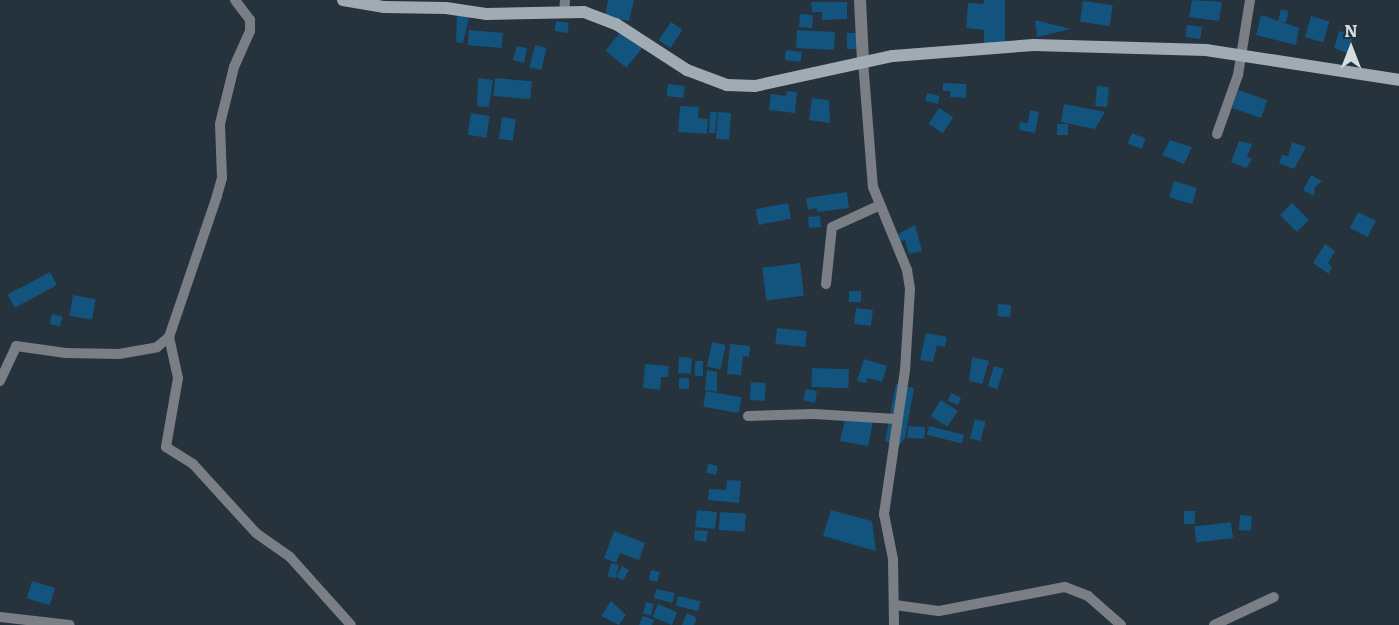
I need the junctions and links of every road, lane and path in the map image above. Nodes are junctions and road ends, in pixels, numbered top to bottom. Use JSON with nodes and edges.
{"nodes":[{"id":1,"x":236,"y":0,"type":"edge"},
{"id":2,"x":343,"y":0,"type":"edge"},
{"id":3,"x":860,"y":0,"type":"edge"},
{"id":4,"x":1250,"y":0,"type":"edge"},
{"id":5,"x":384,"y":4,"type":"edge"},
{"id":6,"x":565,"y":6,"type":"edge"},
{"id":7,"x":1241,"y":54,"type":"junction"},
{"id":8,"x":863,"y":61,"type":"junction"},
{"id":9,"x":1399,"y":80,"type":"edge"},
{"id":10,"x":1217,"y":134,"type":"dead end"},
{"id":11,"x":878,"y":206,"type":"junction"},
{"id":12,"x":826,"y":284,"type":"dead end"},
{"id":13,"x":169,"y":337,"type":"junction"},
{"id":14,"x":0,"y":381,"type":"edge"},
{"id":15,"x":748,"y":417,"type":"dead end"},
{"id":16,"x":896,"y":419,"type":"junction"},
{"id":17,"x":1274,"y":597,"type":"dead end"},
{"id":18,"x":895,"y":605,"type":"junction"},
{"id":19,"x":0,"y":617,"type":"edge"},
{"id":20,"x":70,"y":625,"type":"edge"},
{"id":21,"x":351,"y":625,"type":"edge"},
{"id":22,"x":894,"y":625,"type":"edge"},
{"id":23,"x":1121,"y":625,"type":"edge"},
{"id":24,"x":1214,"y":625,"type":"edge"}],
"edges":[{"from":1,"to":13,"type":"street"},
{"from":2,"to":5,"type":"main road"},
{"from":3,"to":8,"type":"street"},
{"from":4,"to":7,"type":"street"},
{"from":5,"to":6,"type":"main road"},
{"from":6,"to":8,"type":"main road"},
{"from":7,"to":8,"type":"main road"},
{"from":7,"to":9,"type":"main road"},
{"from":7,"to":10,"type":"street"},
{"from":8,"to":11,"type":"street"},
{"from":11,"to":12,"type":"street"},
{"from":11,"to":16,"type":"street"},
{"from":13,"to":14,"type":"street"},
{"from":13,"to":21,"type":"street"},
{"from":15,"to":16,"type":"street"},
{"from":16,"to":18,"type":"street"},
{"from":17,"to":24,"type":"street"},
{"from":18,"to":22,"type":"street"},
{"from":18,"to":23,"type":"street"},
{"from":19,"to":20,"type":"street"}]}
